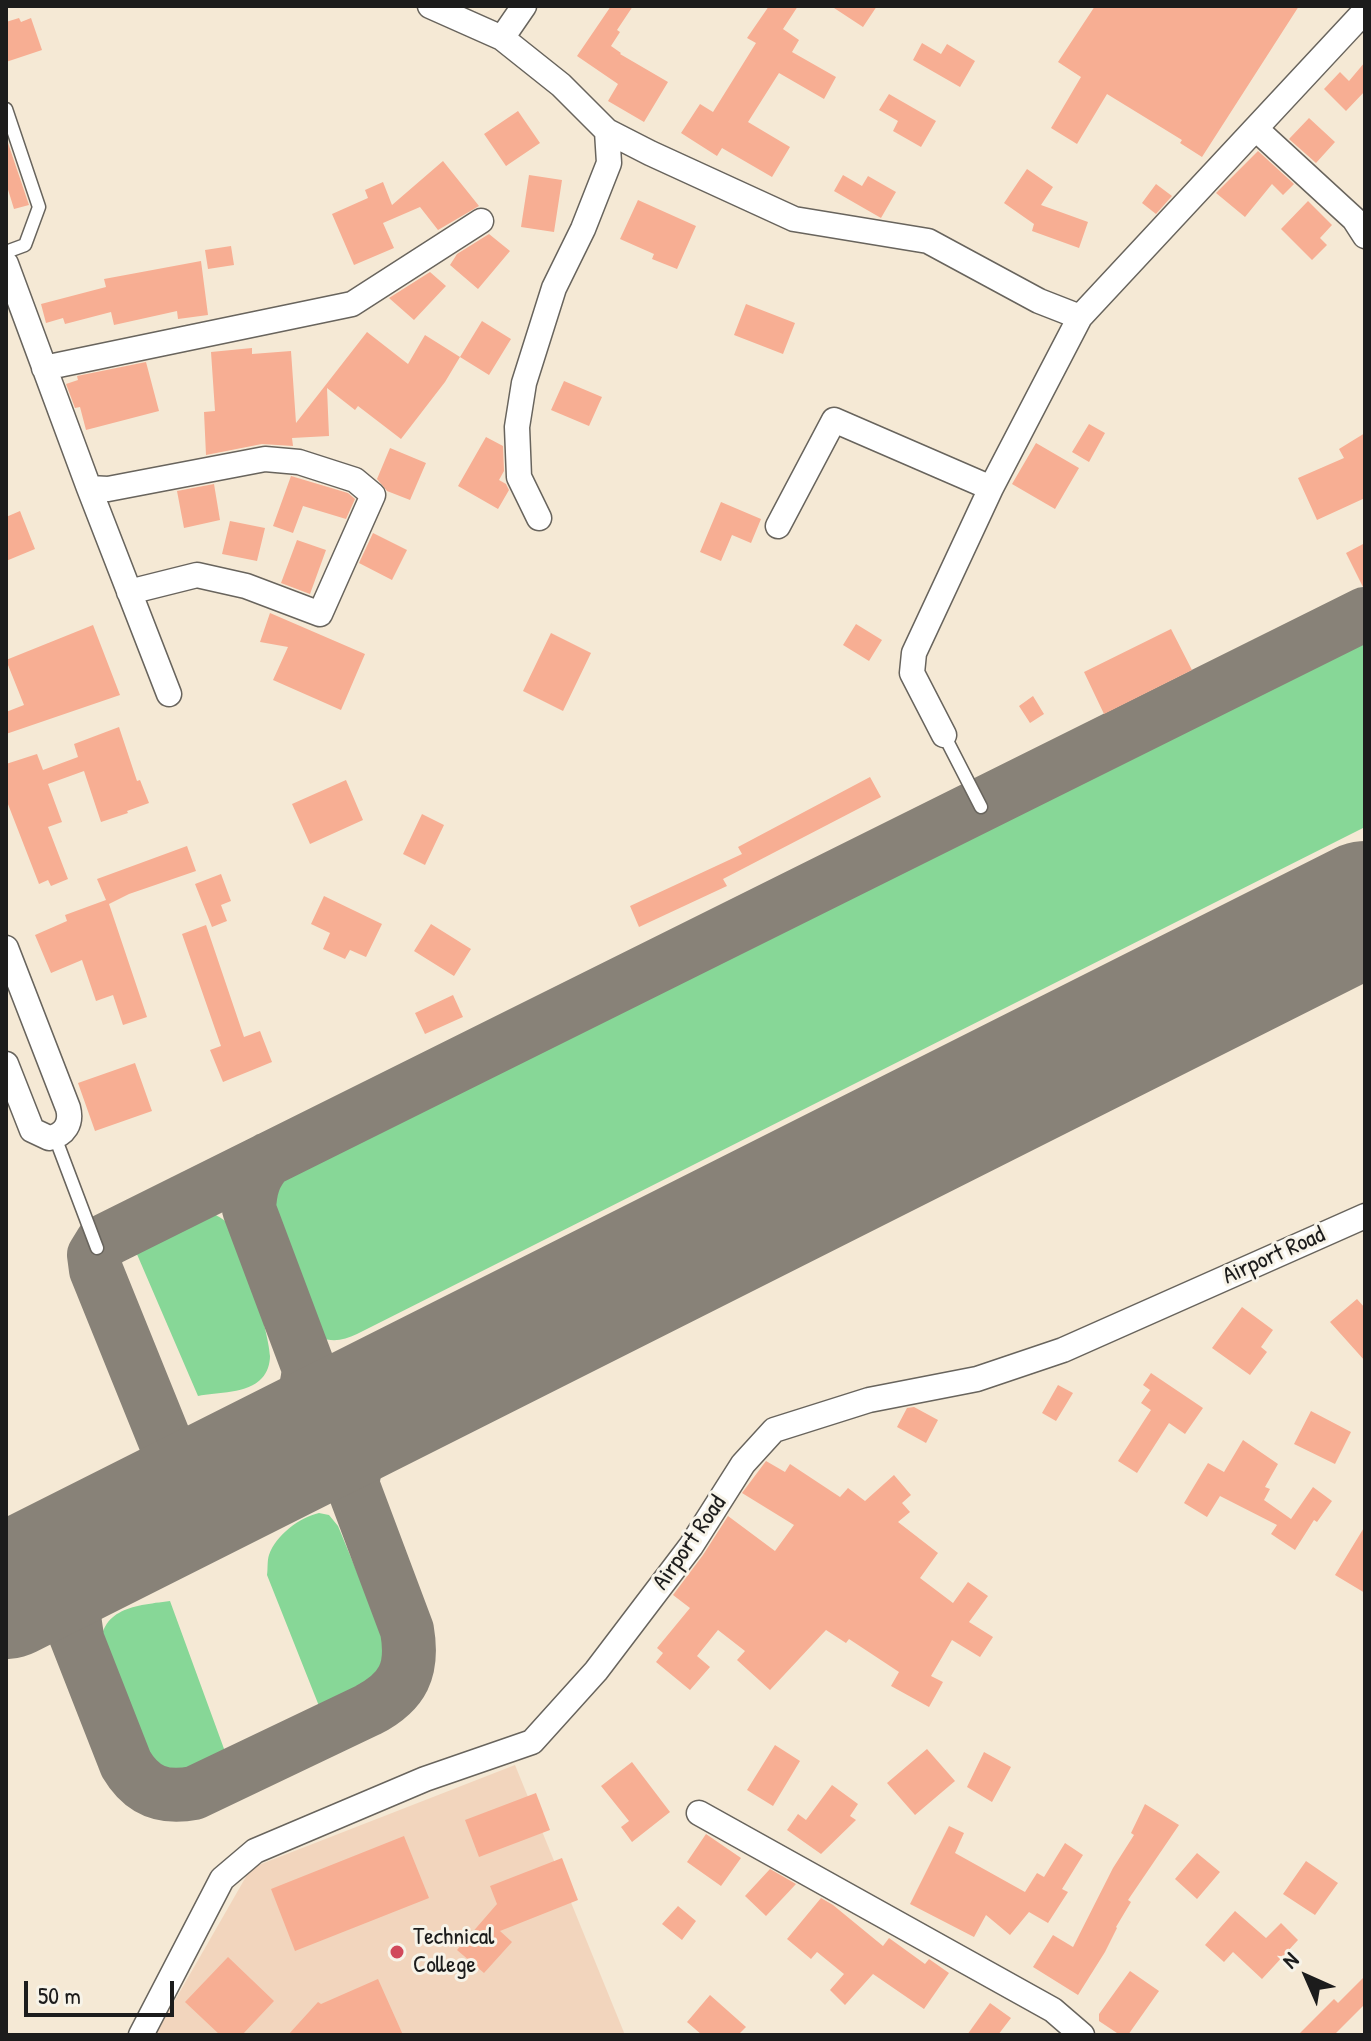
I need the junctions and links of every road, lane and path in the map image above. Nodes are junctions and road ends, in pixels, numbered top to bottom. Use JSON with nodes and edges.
{"nodes":[{"id":1,"x":430,"y":6,"type":"edge"},
{"id":2,"x":524,"y":6,"type":"edge"},
{"id":3,"x":1365,"y":11,"type":"edge"},
{"id":4,"x":502,"y":38,"type":"junction"},
{"id":5,"x":6,"y":109,"type":"edge"},
{"id":6,"x":1256,"y":129,"type":"junction"},
{"id":7,"x":607,"y":131,"type":"junction"},
{"id":8,"x":481,"y":221,"type":"dead end"},
{"id":9,"x":1365,"y":236,"type":"edge"},
{"id":10,"x":6,"y":252,"type":"edge"},
{"id":11,"x":6,"y":264,"type":"edge"},
{"id":12,"x":1080,"y":317,"type":"junction"},
{"id":13,"x":44,"y":368,"type":"junction"},
{"id":14,"x":89,"y":488,"type":"junction"},
{"id":15,"x":991,"y":488,"type":"junction"},
{"id":16,"x":539,"y":518,"type":"dead end"},
{"id":17,"x":778,"y":526,"type":"dead end"},
{"id":18,"x":129,"y":592,"type":"junction"},
{"id":19,"x":169,"y":694,"type":"dead end"},
{"id":20,"x":944,"y":735,"type":"joint"},
{"id":21,"x":981,"y":807,"type":"dead end"},
{"id":22,"x":6,"y":948,"type":"edge"},
{"id":23,"x":6,"y":1064,"type":"edge"},
{"id":24,"x":55,"y":1137,"type":"junction"},
{"id":25,"x":1365,"y":1216,"type":"edge"},
{"id":26,"x":97,"y":1248,"type":"dead end"},
{"id":27,"x":699,"y":1813,"type":"dead end"},
{"id":28,"x":141,"y":2035,"type":"edge"},
{"id":29,"x":1082,"y":2035,"type":"edge"}],
"edges":[{"from":1,"to":4,"type":"street"},
{"from":2,"to":4,"type":"street"},
{"from":3,"to":6,"type":"street"},
{"from":4,"to":7,"type":"street"},
{"from":5,"to":10,"type":"lane"},
{"from":6,"to":9,"type":"street"},
{"from":6,"to":12,"type":"street"},
{"from":7,"to":12,"type":"street"},
{"from":7,"to":16,"type":"street"},
{"from":8,"to":13,"type":"street"},
{"from":11,"to":13,"type":"street"},
{"from":12,"to":15,"type":"street"},
{"from":13,"to":14,"type":"street"},
{"from":14,"to":18,"type":"street"},
{"from":14,"to":18,"type":"street"},
{"from":15,"to":17,"type":"street"},
{"from":15,"to":20,"type":"street"},
{"from":18,"to":19,"type":"street"},
{"from":20,"to":21,"type":"lane"},
{"from":22,"to":24,"type":"street"},
{"from":23,"to":24,"type":"street"},
{"from":24,"to":26,"type":"lane"},
{"from":25,"to":28,"type":"street","name":"Airport Road"},
{"from":27,"to":29,"type":"street"}]}
